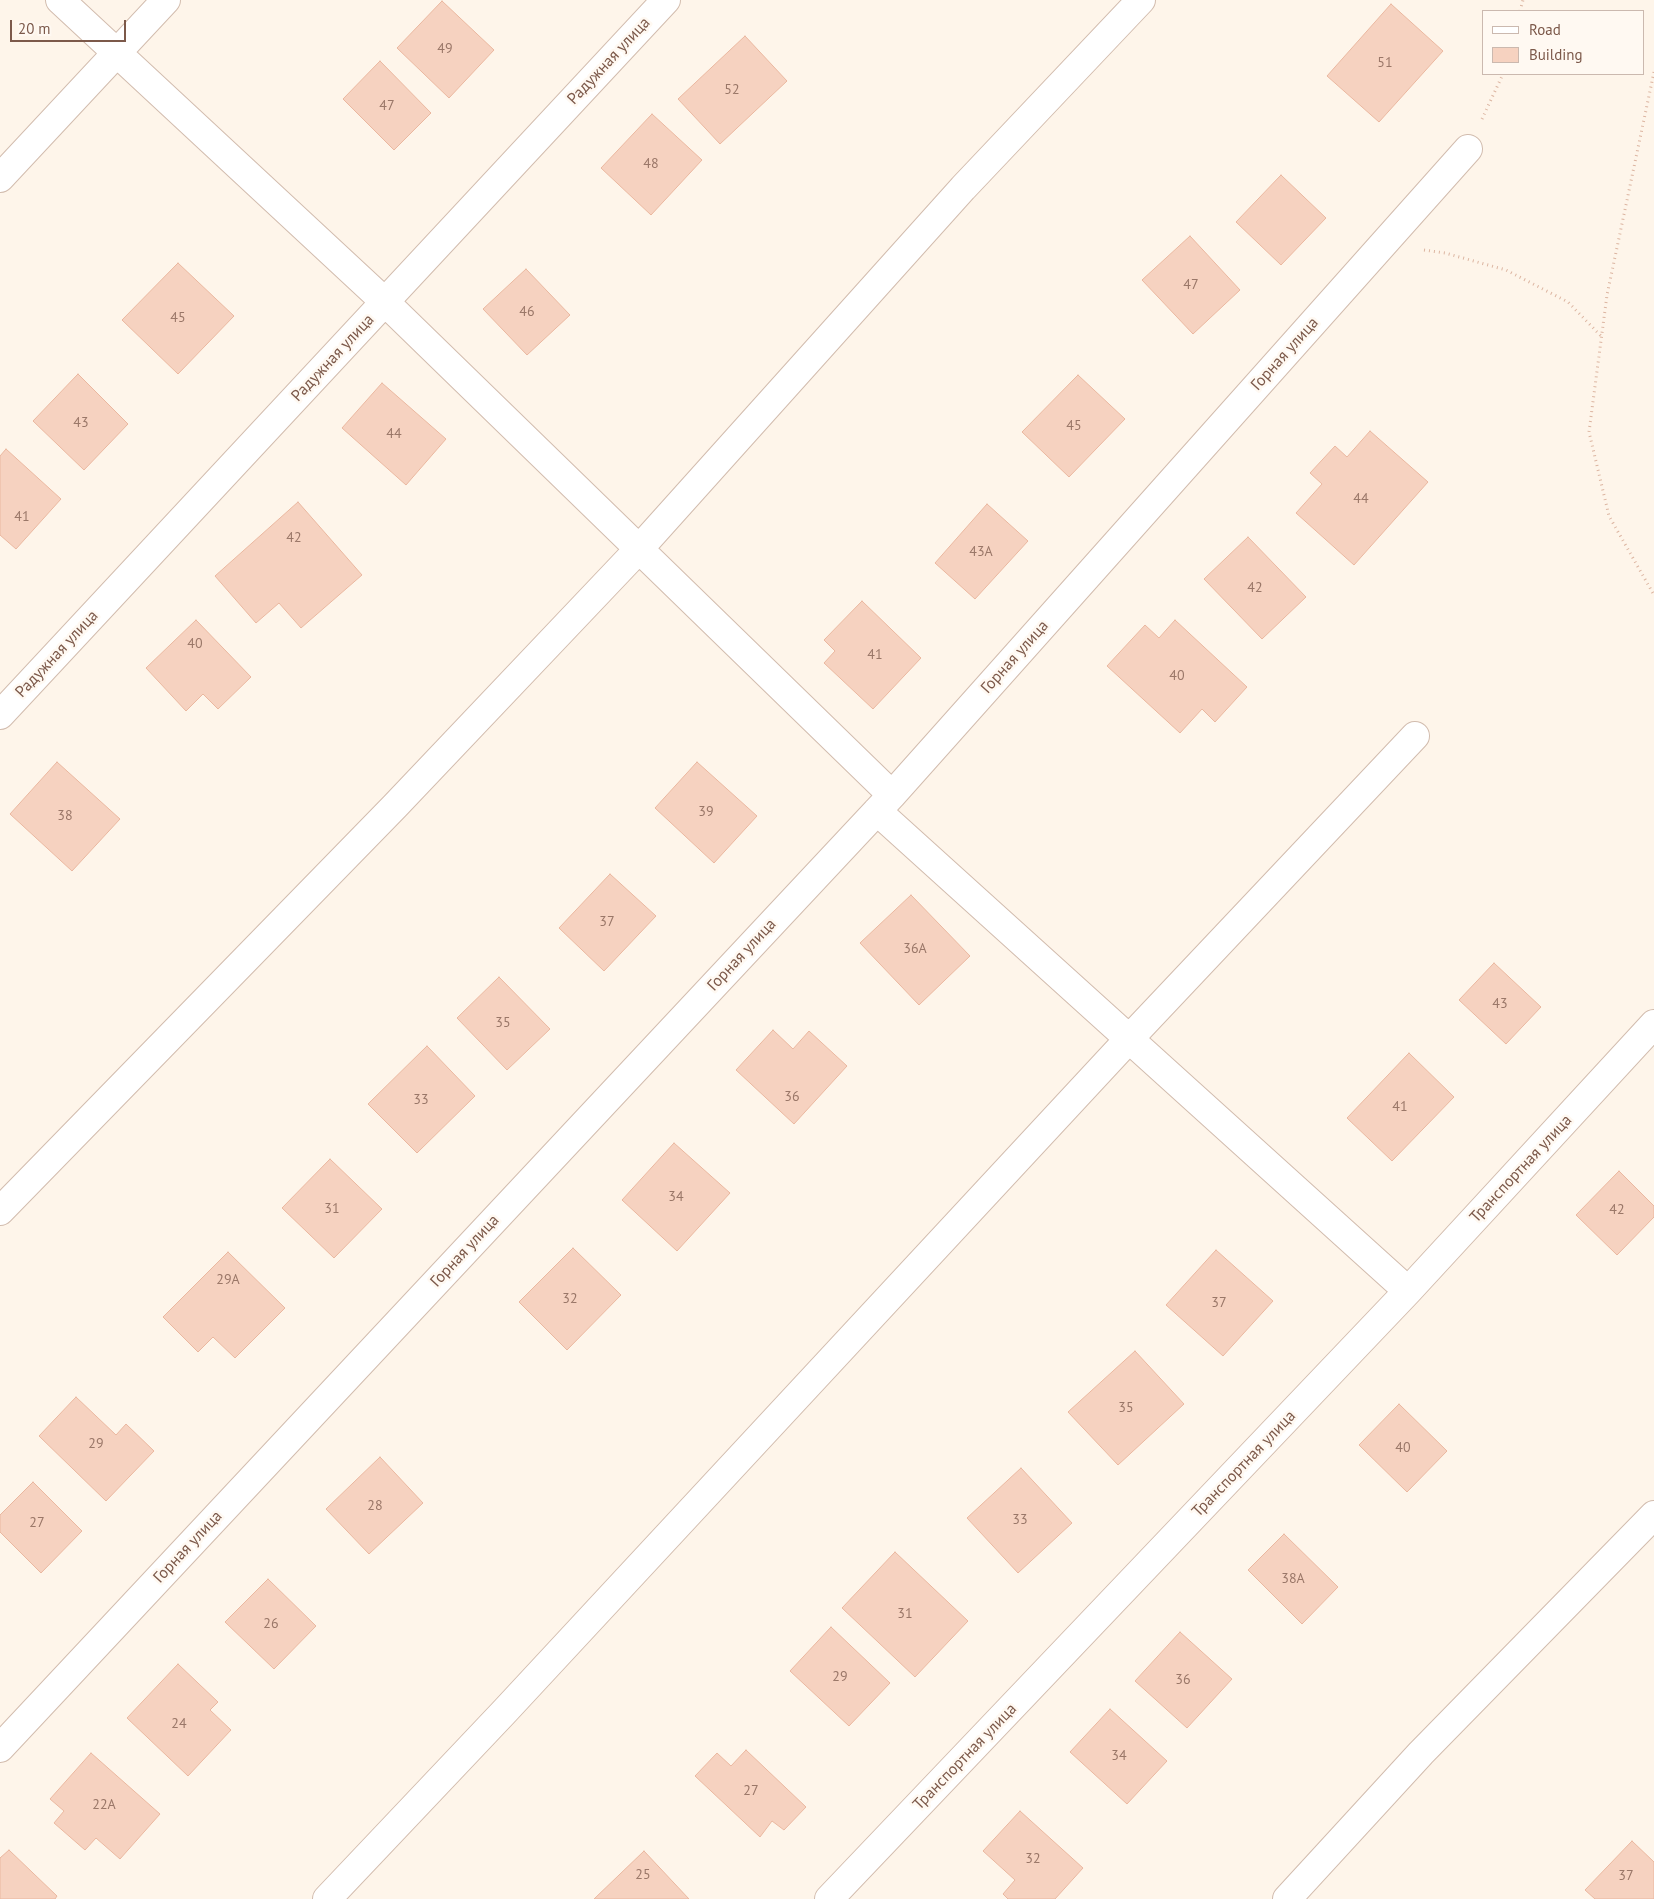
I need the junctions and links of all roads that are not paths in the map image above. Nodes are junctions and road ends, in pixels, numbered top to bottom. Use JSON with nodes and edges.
{"nodes":[{"id":1,"x":60,"y":0,"type":"edge"},
{"id":2,"x":166,"y":0,"type":"edge"},
{"id":3,"x":666,"y":0,"type":"edge"},
{"id":4,"x":1142,"y":0,"type":"edge"},
{"id":5,"x":117,"y":53,"type":"junction"},
{"id":6,"x":1468,"y":149,"type":"road end"},
{"id":7,"x":0,"y":178,"type":"edge"},
{"id":8,"x":385,"y":302,"type":"junction"},
{"id":9,"x":640,"y":549,"type":"junction"},
{"id":10,"x":0,"y":715,"type":"edge"},
{"id":11,"x":1415,"y":736,"type":"dead end"},
{"id":12,"x":885,"y":803,"type":"junction"},
{"id":13,"x":1654,"y":1024,"type":"edge"},
{"id":14,"x":1129,"y":1039,"type":"junction"},
{"id":15,"x":0,"y":1211,"type":"edge"},
{"id":16,"x":1408,"y":1291,"type":"junction"},
{"id":17,"x":1654,"y":1515,"type":"edge"},
{"id":18,"x":0,"y":1748,"type":"edge"},
{"id":19,"x":328,"y":1899,"type":"edge"},
{"id":20,"x":829,"y":1899,"type":"edge"},
{"id":21,"x":1287,"y":1899,"type":"edge"}],
"edges":[{"from":1,"to":5,"type":"street"},
{"from":2,"to":5,"type":"street"},
{"from":3,"to":8,"type":"street","name":"Радужная улица"},
{"from":4,"to":9,"type":"street"},
{"from":5,"to":7,"type":"street"},
{"from":5,"to":8,"type":"street"},
{"from":6,"to":12,"type":"street","name":"Горная улица"},
{"from":8,"to":9,"type":"street"},
{"from":8,"to":10,"type":"street","name":"Радужная улица"},
{"from":9,"to":12,"type":"street"},
{"from":9,"to":15,"type":"street"},
{"from":11,"to":14,"type":"street"},
{"from":12,"to":14,"type":"street"},
{"from":12,"to":18,"type":"street","name":"Горная улица"},
{"from":13,"to":16,"type":"street","name":"Транспортная улица"},
{"from":14,"to":16,"type":"street"},
{"from":14,"to":19,"type":"street"},
{"from":16,"to":20,"type":"street","name":"Транспортная улица"},
{"from":17,"to":21,"type":"street"}]}
